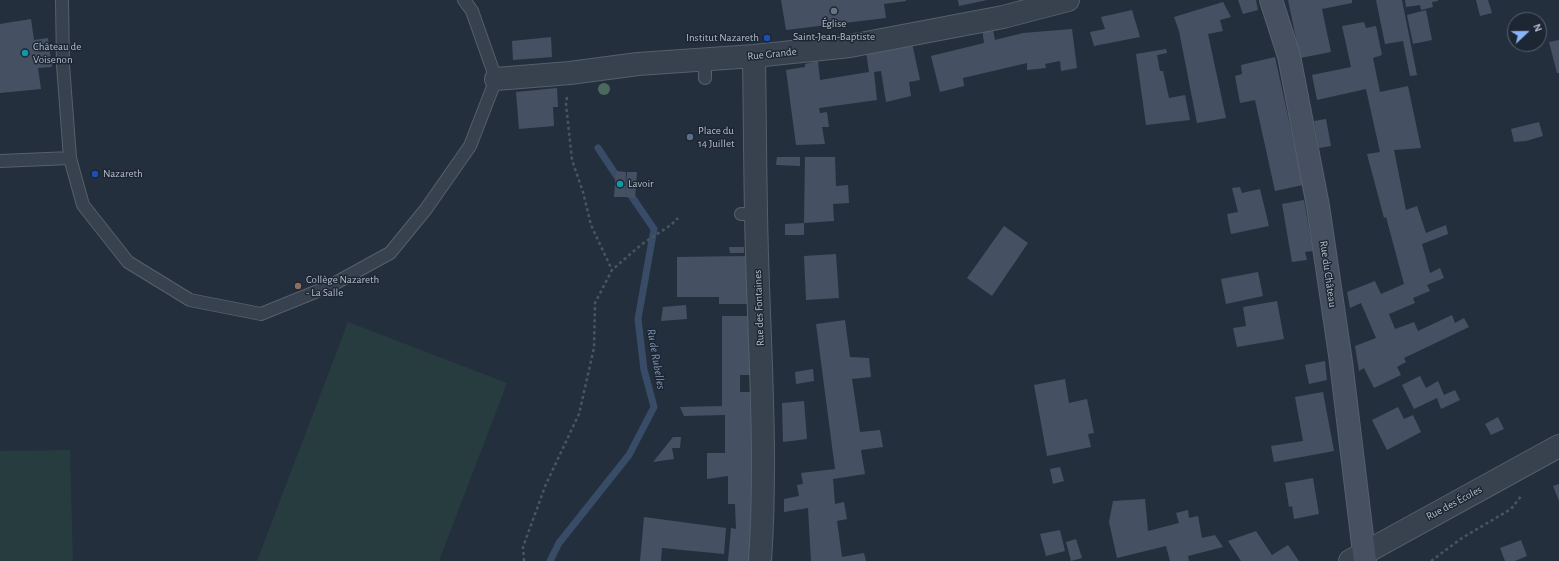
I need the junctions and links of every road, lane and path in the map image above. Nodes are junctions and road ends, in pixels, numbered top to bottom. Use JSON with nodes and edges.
{"nodes":[{"id":1,"x":62,"y":0,"type":"edge"},
{"id":2,"x":464,"y":0,"type":"edge"},
{"id":3,"x":1068,"y":0,"type":"edge"},
{"id":4,"x":1271,"y":0,"type":"edge"},
{"id":5,"x":754,"y":56,"type":"junction"},
{"id":6,"x":570,"y":72,"type":"junction"},
{"id":7,"x":496,"y":79,"type":"junction"},
{"id":8,"x":70,"y":158,"type":"junction"},
{"id":9,"x":0,"y":161,"type":"edge"},
{"id":10,"x":678,"y":218,"type":"dead end"},
{"id":11,"x":612,"y":270,"type":"junction"},
{"id":12,"x":1559,"y":446,"type":"edge"},
{"id":13,"x":1527,"y":464,"type":"junction"},
{"id":14,"x":1360,"y":558,"type":"edge"},
{"id":15,"x":524,"y":561,"type":"edge"},
{"id":16,"x":760,"y":561,"type":"edge"},
{"id":17,"x":1431,"y":561,"type":"edge"}],
"edges":[{"from":1,"to":8,"type":"lane"},
{"from":2,"to":7,"type":"lane"},
{"from":3,"to":5,"type":"street","name":"Rue Grande"},
{"from":4,"to":14,"type":"main road","name":"Rue du Château"},
{"from":5,"to":6,"type":"street","name":"Rue Grande"},
{"from":5,"to":16,"type":"street","name":"Rue des Fontaines"},
{"from":6,"to":7,"type":"street","name":"Rue Grande"},
{"from":6,"to":11,"type":"path"},
{"from":7,"to":8,"type":"lane"},
{"from":8,"to":9,"type":"lane"},
{"from":10,"to":11,"type":"path"},
{"from":11,"to":15,"type":"path"},
{"from":12,"to":13,"type":"street","name":"Rue des Écoles"},
{"from":13,"to":14,"type":"street","name":"Rue des Écoles"},
{"from":13,"to":17,"type":"path"}]}
